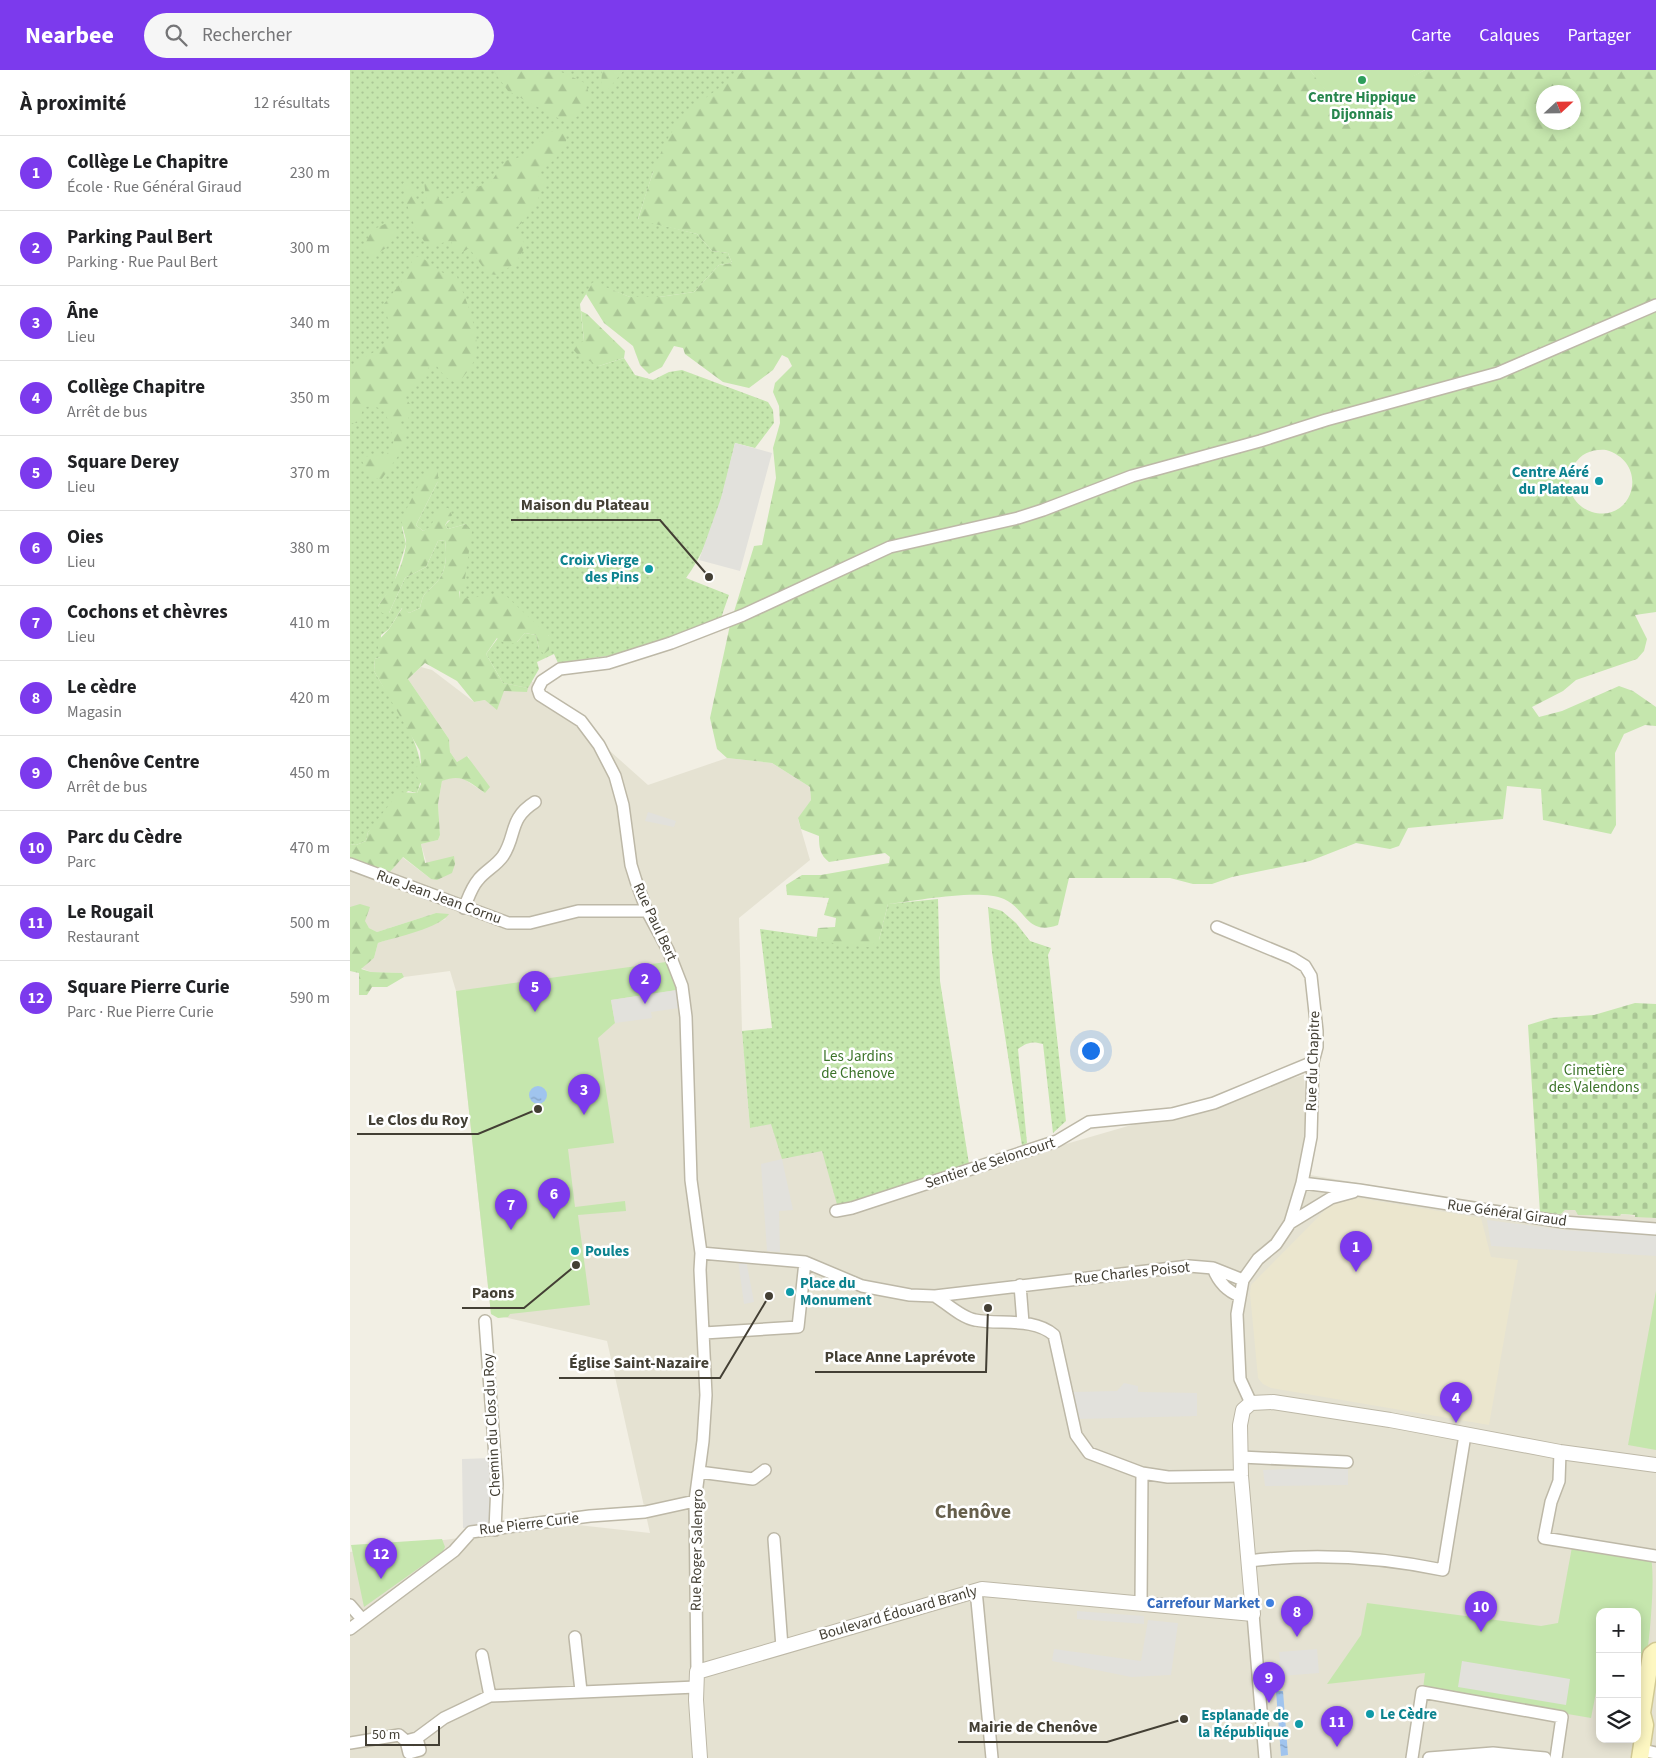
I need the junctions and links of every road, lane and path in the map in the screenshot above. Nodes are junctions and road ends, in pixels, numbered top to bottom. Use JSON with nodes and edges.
{"nodes":[{"id":1,"x":1656,"y":305,"type":"edge"},
{"id":2,"x":535,"y":802,"type":"dead end"},
{"id":3,"x":350,"y":864,"type":"edge"},
{"id":4,"x":464,"y":908,"type":"junction"},
{"id":5,"x":647,"y":911,"type":"junction"},
{"id":6,"x":1217,"y":927,"type":"dead end"},
{"id":7,"x":1313,"y":1062,"type":"junction"},
{"id":8,"x":1302,"y":1183,"type":"junction"},
{"id":9,"x":1359,"y":1190,"type":"junction"},
{"id":10,"x":836,"y":1211,"type":"dead end"},
{"id":11,"x":1290,"y":1223,"type":"junction"},
{"id":12,"x":1656,"y":1229,"type":"edge"},
{"id":13,"x":701,"y":1253,"type":"junction"},
{"id":14,"x":805,"y":1262,"type":"junction"},
{"id":15,"x":1213,"y":1268,"type":"junction"},
{"id":16,"x":1243,"y":1280,"type":"junction"},
{"id":17,"x":1020,"y":1285,"type":"junction"},
{"id":18,"x":935,"y":1296,"type":"junction"},
{"id":19,"x":1240,"y":1296,"type":"junction"},
{"id":20,"x":485,"y":1321,"type":"dead end"},
{"id":21,"x":1023,"y":1323,"type":"junction"},
{"id":22,"x":704,"y":1334,"type":"junction"},
{"id":23,"x":1251,"y":1403,"type":"junction"},
{"id":24,"x":1465,"y":1435,"type":"junction"},
{"id":25,"x":1560,"y":1452,"type":"junction"},
{"id":26,"x":1240,"y":1457,"type":"junction"},
{"id":27,"x":1347,"y":1462,"type":"dead end"},
{"id":28,"x":1656,"y":1465,"type":"edge"},
{"id":29,"x":765,"y":1470,"type":"dead end"},
{"id":30,"x":699,"y":1472,"type":"junction"},
{"id":31,"x":1142,"y":1472,"type":"junction"},
{"id":32,"x":1241,"y":1476,"type":"junction"},
{"id":33,"x":695,"y":1501,"type":"junction"},
{"id":34,"x":495,"y":1530,"type":"junction"},
{"id":35,"x":774,"y":1539,"type":"dead end"},
{"id":36,"x":1656,"y":1556,"type":"edge"},
{"id":37,"x":1249,"y":1561,"type":"junction"},
{"id":38,"x":976,"y":1590,"type":"junction"},
{"id":39,"x":1141,"y":1604,"type":"junction"},
{"id":40,"x":350,"y":1605,"type":"edge"},
{"id":41,"x":1253,"y":1614,"type":"junction"},
{"id":42,"x":362,"y":1619,"type":"junction"},
{"id":43,"x":350,"y":1629,"type":"edge"},
{"id":44,"x":575,"y":1637,"type":"dead end"},
{"id":45,"x":782,"y":1647,"type":"junction"},
{"id":46,"x":1656,"y":1651,"type":"edge"},
{"id":47,"x":482,"y":1655,"type":"dead end"},
{"id":48,"x":697,"y":1672,"type":"junction"},
{"id":49,"x":696,"y":1687,"type":"junction"},
{"id":50,"x":581,"y":1691,"type":"junction"},
{"id":51,"x":490,"y":1696,"type":"junction"},
{"id":52,"x":1651,"y":1721,"type":"edge"},
{"id":53,"x":412,"y":1740,"type":"junction"},
{"id":54,"x":350,"y":1743,"type":"edge"},
{"id":55,"x":1646,"y":1754,"type":"edge"},
{"id":56,"x":408,"y":1755,"type":"edge"},
{"id":57,"x":700,"y":1758,"type":"edge"},
{"id":58,"x":992,"y":1758,"type":"edge"},
{"id":59,"x":1265,"y":1758,"type":"edge"},
{"id":60,"x":1412,"y":1758,"type":"edge"},
{"id":61,"x":1428,"y":1758,"type":"edge"},
{"id":62,"x":1545,"y":1758,"type":"edge"},
{"id":63,"x":1556,"y":1758,"type":"edge"}],
"edges":[{"from":1,"to":5,"type":"street","name":"Rue Paul Bert"},
{"from":2,"to":4,"type":"street"},
{"from":3,"to":4,"type":"street","name":"Rue Jean Jean Cornu"},
{"from":4,"to":5,"type":"street","name":"Rue Jean Jean Cornu"},
{"from":5,"to":13,"type":"street","name":"Rue Paul Bert"},
{"from":6,"to":7,"type":"street","name":"Rue du Chapitre"},
{"from":7,"to":8,"type":"street","name":"Rue du Chapitre"},
{"from":7,"to":10,"type":"street","name":"Sentier de Seloncourt"},
{"from":8,"to":9,"type":"street","name":"Rue Général Giraud"},
{"from":8,"to":11,"type":"street","name":"Rue du Chapitre"},
{"from":9,"to":11,"type":"street","name":"Rue Général Giraud"},
{"from":9,"to":12,"type":"street","name":"Rue Général Giraud"},
{"from":11,"to":16,"type":"street","name":"Rue Général Giraud"},
{"from":13,"to":14,"type":"street","name":"Rue Charles Poisot"},
{"from":13,"to":22,"type":"street","name":"Rue Roger Salengro"},
{"from":14,"to":18,"type":"street","name":"Rue Charles Poisot"},
{"from":14,"to":22,"type":"street"},
{"from":15,"to":16,"type":"street","name":"Rue Charles Poisot"},
{"from":15,"to":17,"type":"street","name":"Rue Charles Poisot"},
{"from":15,"to":19,"type":"street"},
{"from":16,"to":19,"type":"street"},
{"from":17,"to":18,"type":"street","name":"Rue Charles Poisot"},
{"from":17,"to":21,"type":"street"},
{"from":18,"to":21,"type":"street"},
{"from":19,"to":23,"type":"street"},
{"from":20,"to":34,"type":"street","name":"Chemin du Clos du Roy"},
{"from":21,"to":31,"type":"street"},
{"from":22,"to":30,"type":"street","name":"Rue Roger Salengro"},
{"from":23,"to":24,"type":"street"},
{"from":23,"to":26,"type":"street"},
{"from":24,"to":25,"type":"street"},
{"from":24,"to":37,"type":"street"},
{"from":25,"to":28,"type":"street"},
{"from":25,"to":36,"type":"street"},
{"from":26,"to":27,"type":"street"},
{"from":26,"to":32,"type":"street"},
{"from":29,"to":30,"type":"street"},
{"from":30,"to":33,"type":"street","name":"Rue Roger Salengro"},
{"from":31,"to":32,"type":"street"},
{"from":31,"to":39,"type":"street"},
{"from":32,"to":37,"type":"street"},
{"from":33,"to":34,"type":"street","name":"Rue Pierre Curie"},
{"from":33,"to":48,"type":"street","name":"Rue Roger Salengro"},
{"from":34,"to":42,"type":"street","name":"Rue Pierre Curie"},
{"from":35,"to":45,"type":"street"},
{"from":37,"to":41,"type":"street"},
{"from":38,"to":39,"type":"street","name":"Boulevard Édouard Branly"},
{"from":38,"to":45,"type":"street","name":"Boulevard Édouard Branly"},
{"from":38,"to":58,"type":"street"},
{"from":39,"to":41,"type":"street","name":"Boulevard Édouard Branly"},
{"from":40,"to":42,"type":"street"},
{"from":41,"to":59,"type":"street"},
{"from":42,"to":43,"type":"street","name":"Rue Pierre Curie"},
{"from":44,"to":50,"type":"street"},
{"from":45,"to":48,"type":"street","name":"Boulevard Édouard Branly"},
{"from":46,"to":52,"type":"main road"},
{"from":47,"to":51,"type":"street"},
{"from":48,"to":49,"type":"street","name":"Rue Roger Salengro"},
{"from":49,"to":50,"type":"street"},
{"from":49,"to":57,"type":"street","name":"Rue Roger Salengro"},
{"from":50,"to":51,"type":"street"},
{"from":51,"to":53,"type":"street"},
{"from":52,"to":55,"type":"main road"},
{"from":53,"to":54,"type":"street"},
{"from":53,"to":56,"type":"street"},
{"from":60,"to":63,"type":"street"},
{"from":61,"to":62,"type":"street"}]}
